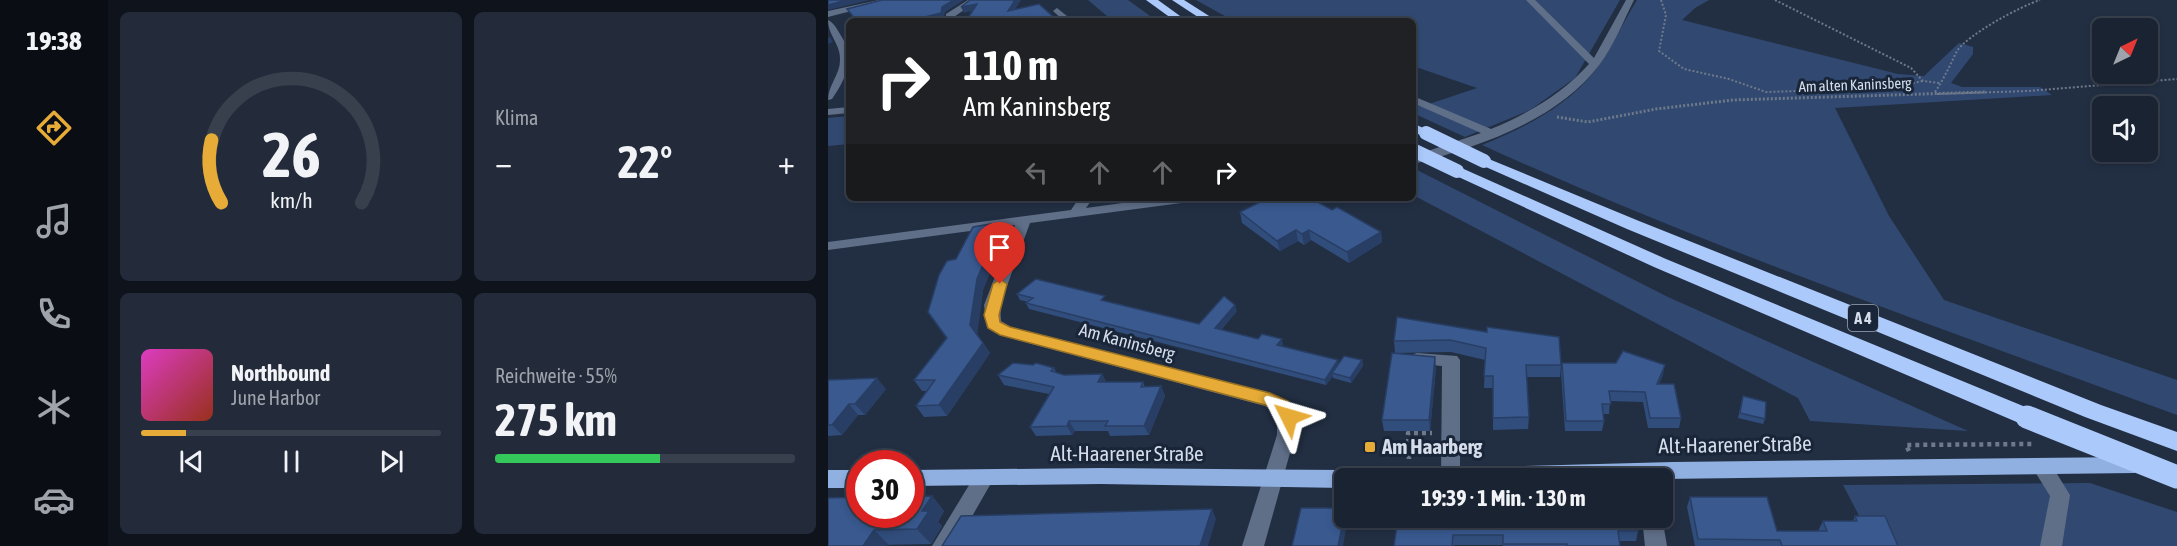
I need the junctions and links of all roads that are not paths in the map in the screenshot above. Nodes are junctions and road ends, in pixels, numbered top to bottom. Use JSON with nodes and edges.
{"nodes":[{"id":1,"x":890,"y":0,"type":"edge"},
{"id":2,"x":1150,"y":0,"type":"edge"},
{"id":3,"x":1177,"y":0,"type":"edge"},
{"id":4,"x":1530,"y":0,"type":"edge"},
{"id":5,"x":1630,"y":0,"type":"edge"},
{"id":6,"x":972,"y":2,"type":"edge"},
{"id":7,"x":1057,"y":11,"type":"dead end"},
{"id":8,"x":828,"y":14,"type":"edge"},
{"id":9,"x":949,"y":18,"type":"edge"},
{"id":10,"x":1065,"y":18,"type":"edge"},
{"id":11,"x":1177,"y":18,"type":"edge"},
{"id":12,"x":1207,"y":18,"type":"edge"},
{"id":13,"x":828,"y":23,"type":"edge"},
{"id":14,"x":1595,"y":64,"type":"junction"},
{"id":15,"x":840,"y":76,"type":"junction"},
{"id":16,"x":828,"y":78,"type":"edge"},
{"id":17,"x":828,"y":97,"type":"edge"},
{"id":18,"x":1416,"y":100,"type":"edge"},
{"id":19,"x":846,"y":110,"type":"edge"},
{"id":20,"x":828,"y":112,"type":"edge"},
{"id":21,"x":1419,"y":130,"type":"edge"},
{"id":22,"x":1490,"y":133,"type":"junction"},
{"id":23,"x":1416,"y":151,"type":"edge"},
{"id":24,"x":1416,"y":159,"type":"edge"},
{"id":25,"x":1084,"y":201,"type":"edge"},
{"id":26,"x":1166,"y":201,"type":"edge"},
{"id":27,"x":1075,"y":213,"type":"junction"},
{"id":28,"x":1024,"y":220,"type":"junction"},
{"id":29,"x":828,"y":246,"type":"edge"},
{"id":30,"x":1402,"y":359,"type":"edge"},
{"id":31,"x":2177,"y":442,"type":"edge"},
{"id":32,"x":2177,"y":464,"type":"edge"},
{"id":33,"x":2042,"y":467,"type":"junction"},
{"id":34,"x":1451,"y":468,"type":"edge"},
{"id":35,"x":1673,"y":473,"type":"edge"},
{"id":36,"x":2177,"y":477,"type":"edge"},
{"id":37,"x":924,"y":478,"type":"edge"},
{"id":38,"x":984,"y":478,"type":"junction"},
{"id":39,"x":828,"y":479,"type":"edge"},
{"id":40,"x":846,"y":479,"type":"edge"},
{"id":41,"x":1334,"y":479,"type":"edge"},
{"id":42,"x":1272,"y":480,"type":"junction"},
{"id":43,"x":1653,"y":528,"type":"edge"},
{"id":44,"x":944,"y":546,"type":"edge"},
{"id":45,"x":1253,"y":546,"type":"edge"},
{"id":46,"x":1656,"y":546,"type":"edge"},
{"id":47,"x":2051,"y":546,"type":"edge"}],
"edges":[{"from":1,"to":8,"type":"street"},
{"from":2,"to":11,"type":"highway"},
{"from":3,"to":12,"type":"highway"},
{"from":4,"to":14,"type":"street"},
{"from":5,"to":14,"type":"street"},
{"from":6,"to":9,"type":"street"},
{"from":7,"to":10,"type":"street"},
{"from":13,"to":15,"type":"street"},
{"from":14,"to":22,"type":"street"},
{"from":15,"to":16,"type":"street"},
{"from":15,"to":17,"type":"street"},
{"from":18,"to":22,"type":"street"},
{"from":19,"to":20,"type":"street"},
{"from":21,"to":31,"type":"highway","number":"A 4","bridge":true},
{"from":22,"to":24,"type":"street"},
{"from":23,"to":36,"type":"highway","number":"A 4","bridge":true},
{"from":25,"to":27,"type":"street"},
{"from":26,"to":27,"type":"street"},
{"from":27,"to":28,"type":"street"},
{"from":28,"to":29,"type":"street"},
{"from":28,"to":42,"type":"street","name":"Am Kaninsberg"},
{"from":30,"to":34,"type":"street"},
{"from":32,"to":33,"type":"main road","name":"Alt-Haarener Straße"},
{"from":33,"to":35,"type":"main road","name":"Alt-Haarener Straße"},
{"from":33,"to":47,"type":"street"},
{"from":37,"to":38,"type":"main road","name":"Alt-Haarener Straße"},
{"from":38,"to":42,"type":"main road","name":"Alt-Haarener Straße"},
{"from":38,"to":44,"type":"street"},
{"from":39,"to":40,"type":"main road"},
{"from":41,"to":42,"type":"main road","name":"Alt-Haarener Straße"},
{"from":42,"to":45,"type":"street"},
{"from":43,"to":46,"type":"street"}]}
